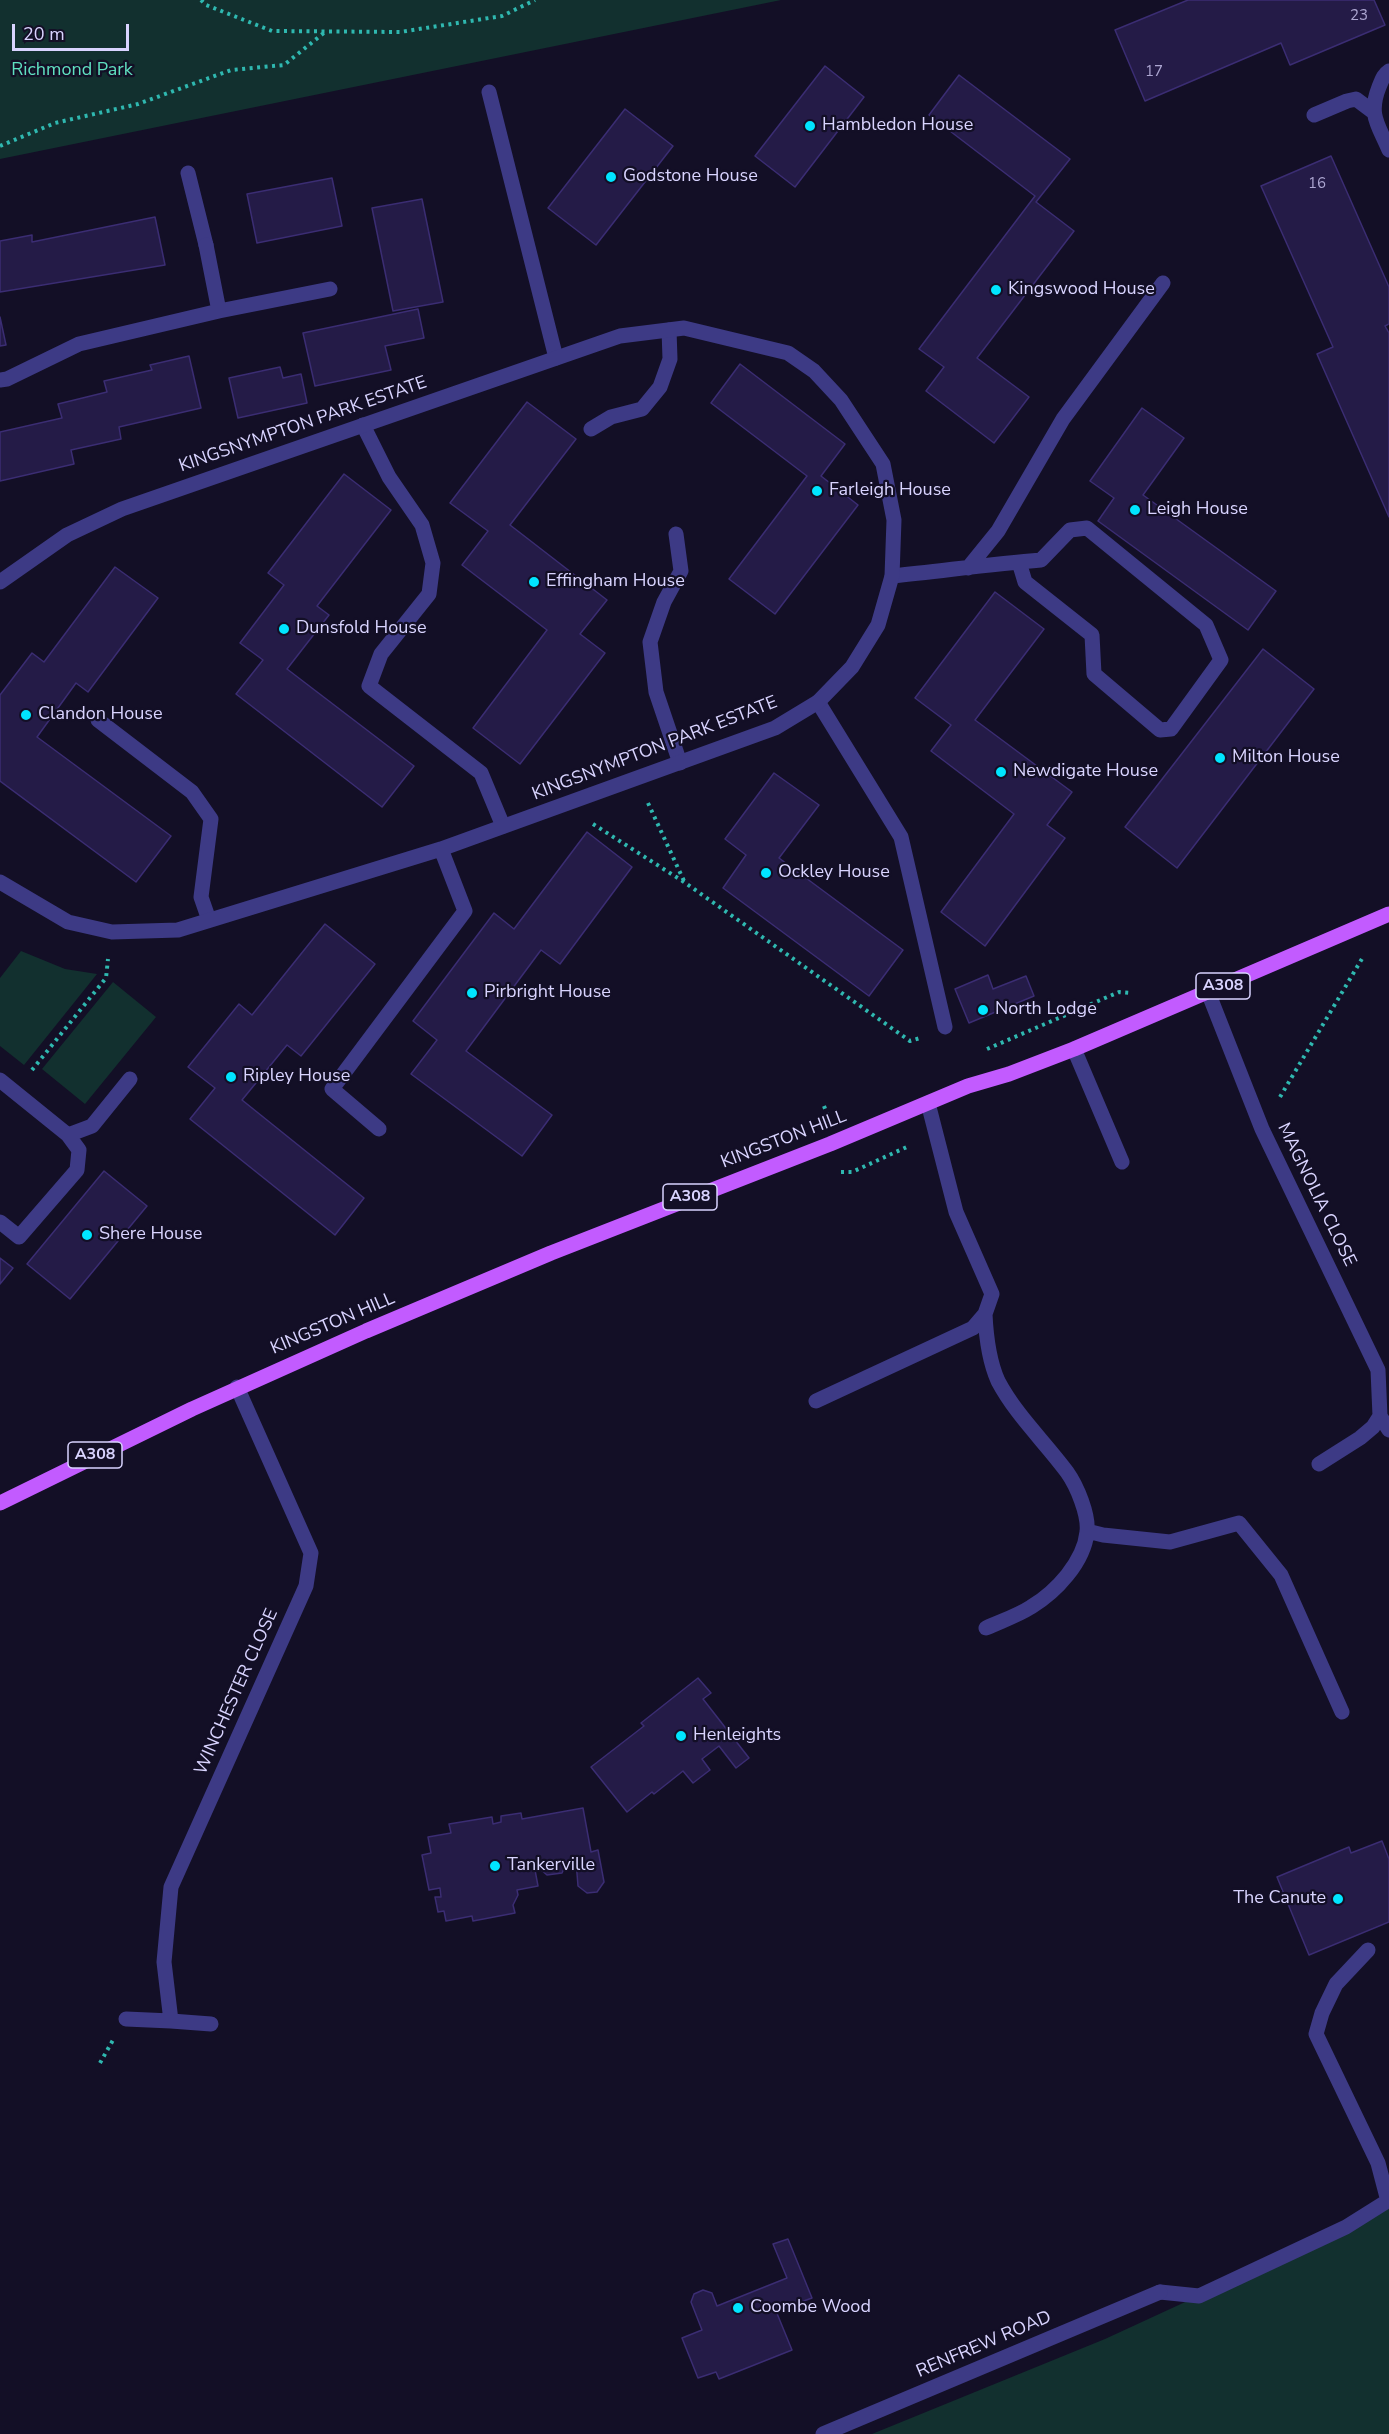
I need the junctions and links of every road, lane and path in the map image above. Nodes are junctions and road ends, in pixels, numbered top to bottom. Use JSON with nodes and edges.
{"nodes":[{"id":1,"x":201,"y":0,"type":"edge"},
{"id":2,"x":535,"y":0,"type":"edge"},
{"id":3,"x":325,"y":32,"type":"junction"},
{"id":4,"x":1389,"y":71,"type":"edge"},
{"id":5,"x":489,"y":92,"type":"dead end"},
{"id":6,"x":1372,"y":111,"type":"junction"},
{"id":7,"x":1314,"y":115,"type":"dead end"},
{"id":8,"x":0,"y":146,"type":"edge"},
{"id":9,"x":1389,"y":150,"type":"edge"},
{"id":10,"x":189,"y":173,"type":"dead end"},
{"id":11,"x":1163,"y":283,"type":"dead end"},
{"id":12,"x":330,"y":289,"type":"dead end"},
{"id":13,"x":219,"y":311,"type":"junction"},
{"id":14,"x":669,"y":330,"type":"junction"},
{"id":15,"x":556,"y":358,"type":"junction"},
{"id":16,"x":0,"y":380,"type":"edge"},
{"id":17,"x":363,"y":425,"type":"junction"},
{"id":18,"x":591,"y":429,"type":"dead end"},
{"id":19,"x":676,"y":534,"type":"dead end"},
{"id":20,"x":1019,"y":562,"type":"junction"},
{"id":21,"x":968,"y":568,"type":"junction"},
{"id":22,"x":892,"y":576,"type":"junction"},
{"id":23,"x":0,"y":582,"type":"edge"},
{"id":24,"x":818,"y":702,"type":"junction"},
{"id":25,"x":98,"y":720,"type":"dead end"},
{"id":26,"x":680,"y":763,"type":"junction"},
{"id":27,"x":637,"y":778,"type":"junction"},
{"id":28,"x":562,"y":805,"type":"junction"},
{"id":29,"x":503,"y":826,"type":"junction"},
{"id":30,"x":441,"y":849,"type":"junction"},
{"id":31,"x":0,"y":882,"type":"edge"},
{"id":32,"x":684,"y":882,"type":"junction"},
{"id":33,"x":1389,"y":914,"type":"edge"},
{"id":34,"x":209,"y":920,"type":"junction"},
{"id":35,"x":1359,"y":927,"type":"junction"},
{"id":36,"x":111,"y":932,"type":"junction"},
{"id":37,"x":1119,"y":992,"type":"dead end"},
{"id":38,"x":1208,"y":992,"type":"junction"},
{"id":39,"x":945,"y":1027,"type":"dead end"},
{"id":40,"x":928,"y":1035,"type":"dead end"},
{"id":41,"x":988,"y":1048,"type":"dead end"},
{"id":42,"x":1074,"y":1049,"type":"junction"},
{"id":43,"x":130,"y":1079,"type":"dead end"},
{"id":44,"x":0,"y":1080,"type":"edge"},
{"id":45,"x":14,"y":1092,"type":"junction"},
{"id":46,"x":928,"y":1102,"type":"junction"},
{"id":47,"x":824,"y":1107,"type":"dead end"},
{"id":48,"x":827,"y":1114,"type":"dead end"},
{"id":49,"x":1262,"y":1129,"type":"junction"},
{"id":50,"x":379,"y":1130,"type":"dead end"},
{"id":51,"x":68,"y":1135,"type":"junction"},
{"id":52,"x":935,"y":1135,"type":"junction"},
{"id":53,"x":1122,"y":1162,"type":"dead end"},
{"id":54,"x":833,"y":1171,"type":"dead end"},
{"id":55,"x":0,"y":1222,"type":"edge"},
{"id":56,"x":985,"y":1314,"type":"junction"},
{"id":57,"x":237,"y":1387,"type":"junction"},
{"id":58,"x":816,"y":1401,"type":"dead end"},
{"id":59,"x":1380,"y":1416,"type":"junction"},
{"id":60,"x":1389,"y":1430,"type":"edge"},
{"id":61,"x":1319,"y":1464,"type":"dead end"},
{"id":62,"x":0,"y":1503,"type":"edge"},
{"id":63,"x":1087,"y":1531,"type":"junction"},
{"id":64,"x":986,"y":1628,"type":"dead end"},
{"id":65,"x":1342,"y":1712,"type":"dead end"},
{"id":66,"x":1368,"y":1950,"type":"dead end"},
{"id":67,"x":126,"y":2019,"type":"dead end"},
{"id":68,"x":171,"y":2021,"type":"junction"},
{"id":69,"x":211,"y":2024,"type":"dead end"},
{"id":70,"x":1389,"y":2201,"type":"edge"},
{"id":71,"x":823,"y":2434,"type":"edge"}],
"edges":[{"from":1,"to":3,"type":"path"},
{"from":2,"to":3,"type":"path"},
{"from":3,"to":8,"type":"path"},
{"from":4,"to":6,"type":"street"},
{"from":5,"to":15,"type":"street"},
{"from":6,"to":7,"type":"street"},
{"from":6,"to":9,"type":"street"},
{"from":10,"to":13,"type":"street"},
{"from":11,"to":21,"type":"street"},
{"from":12,"to":13,"type":"street"},
{"from":13,"to":16,"type":"street"},
{"from":14,"to":15,"type":"street","name":"KINGSNYMPTON PARK ESTATE"},
{"from":14,"to":18,"type":"street"},
{"from":14,"to":22,"type":"street","name":"KINGSNYMPTON PARK ESTATE"},
{"from":15,"to":17,"type":"street","name":"KINGSNYMPTON PARK ESTATE"},
{"from":17,"to":23,"type":"street","name":"KINGSNYMPTON PARK ESTATE"},
{"from":17,"to":29,"type":"street"},
{"from":19,"to":26,"type":"street"},
{"from":20,"to":20,"type":"street"},
{"from":20,"to":21,"type":"street"},
{"from":21,"to":22,"type":"street"},
{"from":22,"to":24,"type":"street","name":"KINGSNYMPTON PARK ESTATE"},
{"from":24,"to":26,"type":"street","name":"KINGSNYMPTON PARK ESTATE"},
{"from":24,"to":39,"type":"street"},
{"from":25,"to":34,"type":"street"},
{"from":26,"to":27,"type":"street","name":"KINGSNYMPTON PARK ESTATE"},
{"from":27,"to":28,"type":"street","name":"KINGSNYMPTON PARK ESTATE"},
{"from":27,"to":32,"type":"path"},
{"from":28,"to":29,"type":"street","name":"KINGSNYMPTON PARK ESTATE"},
{"from":28,"to":32,"type":"path"},
{"from":29,"to":30,"type":"street","name":"KINGSNYMPTON PARK ESTATE"},
{"from":30,"to":34,"type":"street","name":"KINGSNYMPTON PARK ESTATE"},
{"from":30,"to":50,"type":"street"},
{"from":31,"to":36,"type":"street","name":"KINGSNYMPTON PARK ESTATE"},
{"from":32,"to":40,"type":"path"},
{"from":33,"to":35,"type":"main road","name":"KINGSTON HILL","number":"A308"},
{"from":34,"to":36,"type":"street","name":"KINGSNYMPTON PARK ESTATE"},
{"from":35,"to":38,"type":"main road","name":"KINGSTON HILL","number":"A308"},
{"from":35,"to":49,"type":"path"},
{"from":36,"to":45,"type":"path"},
{"from":37,"to":41,"type":"path"},
{"from":38,"to":42,"type":"main road","name":"KINGSTON HILL","number":"A308"},
{"from":38,"to":49,"type":"street","name":"MAGNOLIA CLOSE"},
{"from":42,"to":46,"type":"main road","name":"KINGSTON HILL","number":"A308"},
{"from":42,"to":53,"type":"street"},
{"from":43,"to":51,"type":"street"},
{"from":44,"to":45,"type":"street"},
{"from":45,"to":51,"type":"street"},
{"from":46,"to":52,"type":"street"},
{"from":46,"to":57,"type":"main road","name":"KINGSTON HILL","number":"A308"},
{"from":47,"to":48,"type":"path"},
{"from":49,"to":59,"type":"street","name":"MAGNOLIA CLOSE"},
{"from":51,"to":55,"type":"street"},
{"from":52,"to":54,"type":"path"},
{"from":52,"to":56,"type":"street"},
{"from":56,"to":58,"type":"street"},
{"from":56,"to":63,"type":"street"},
{"from":57,"to":62,"type":"main road","name":"KINGSTON HILL","number":"A308"},
{"from":57,"to":68,"type":"street","name":"WINCHESTER CLOSE"},
{"from":59,"to":60,"type":"street"},
{"from":59,"to":61,"type":"street"},
{"from":63,"to":64,"type":"street"},
{"from":63,"to":65,"type":"street"},
{"from":66,"to":70,"type":"street"},
{"from":67,"to":68,"type":"street"},
{"from":68,"to":69,"type":"street"},
{"from":70,"to":71,"type":"street","name":"RENFREW ROAD"}]}
